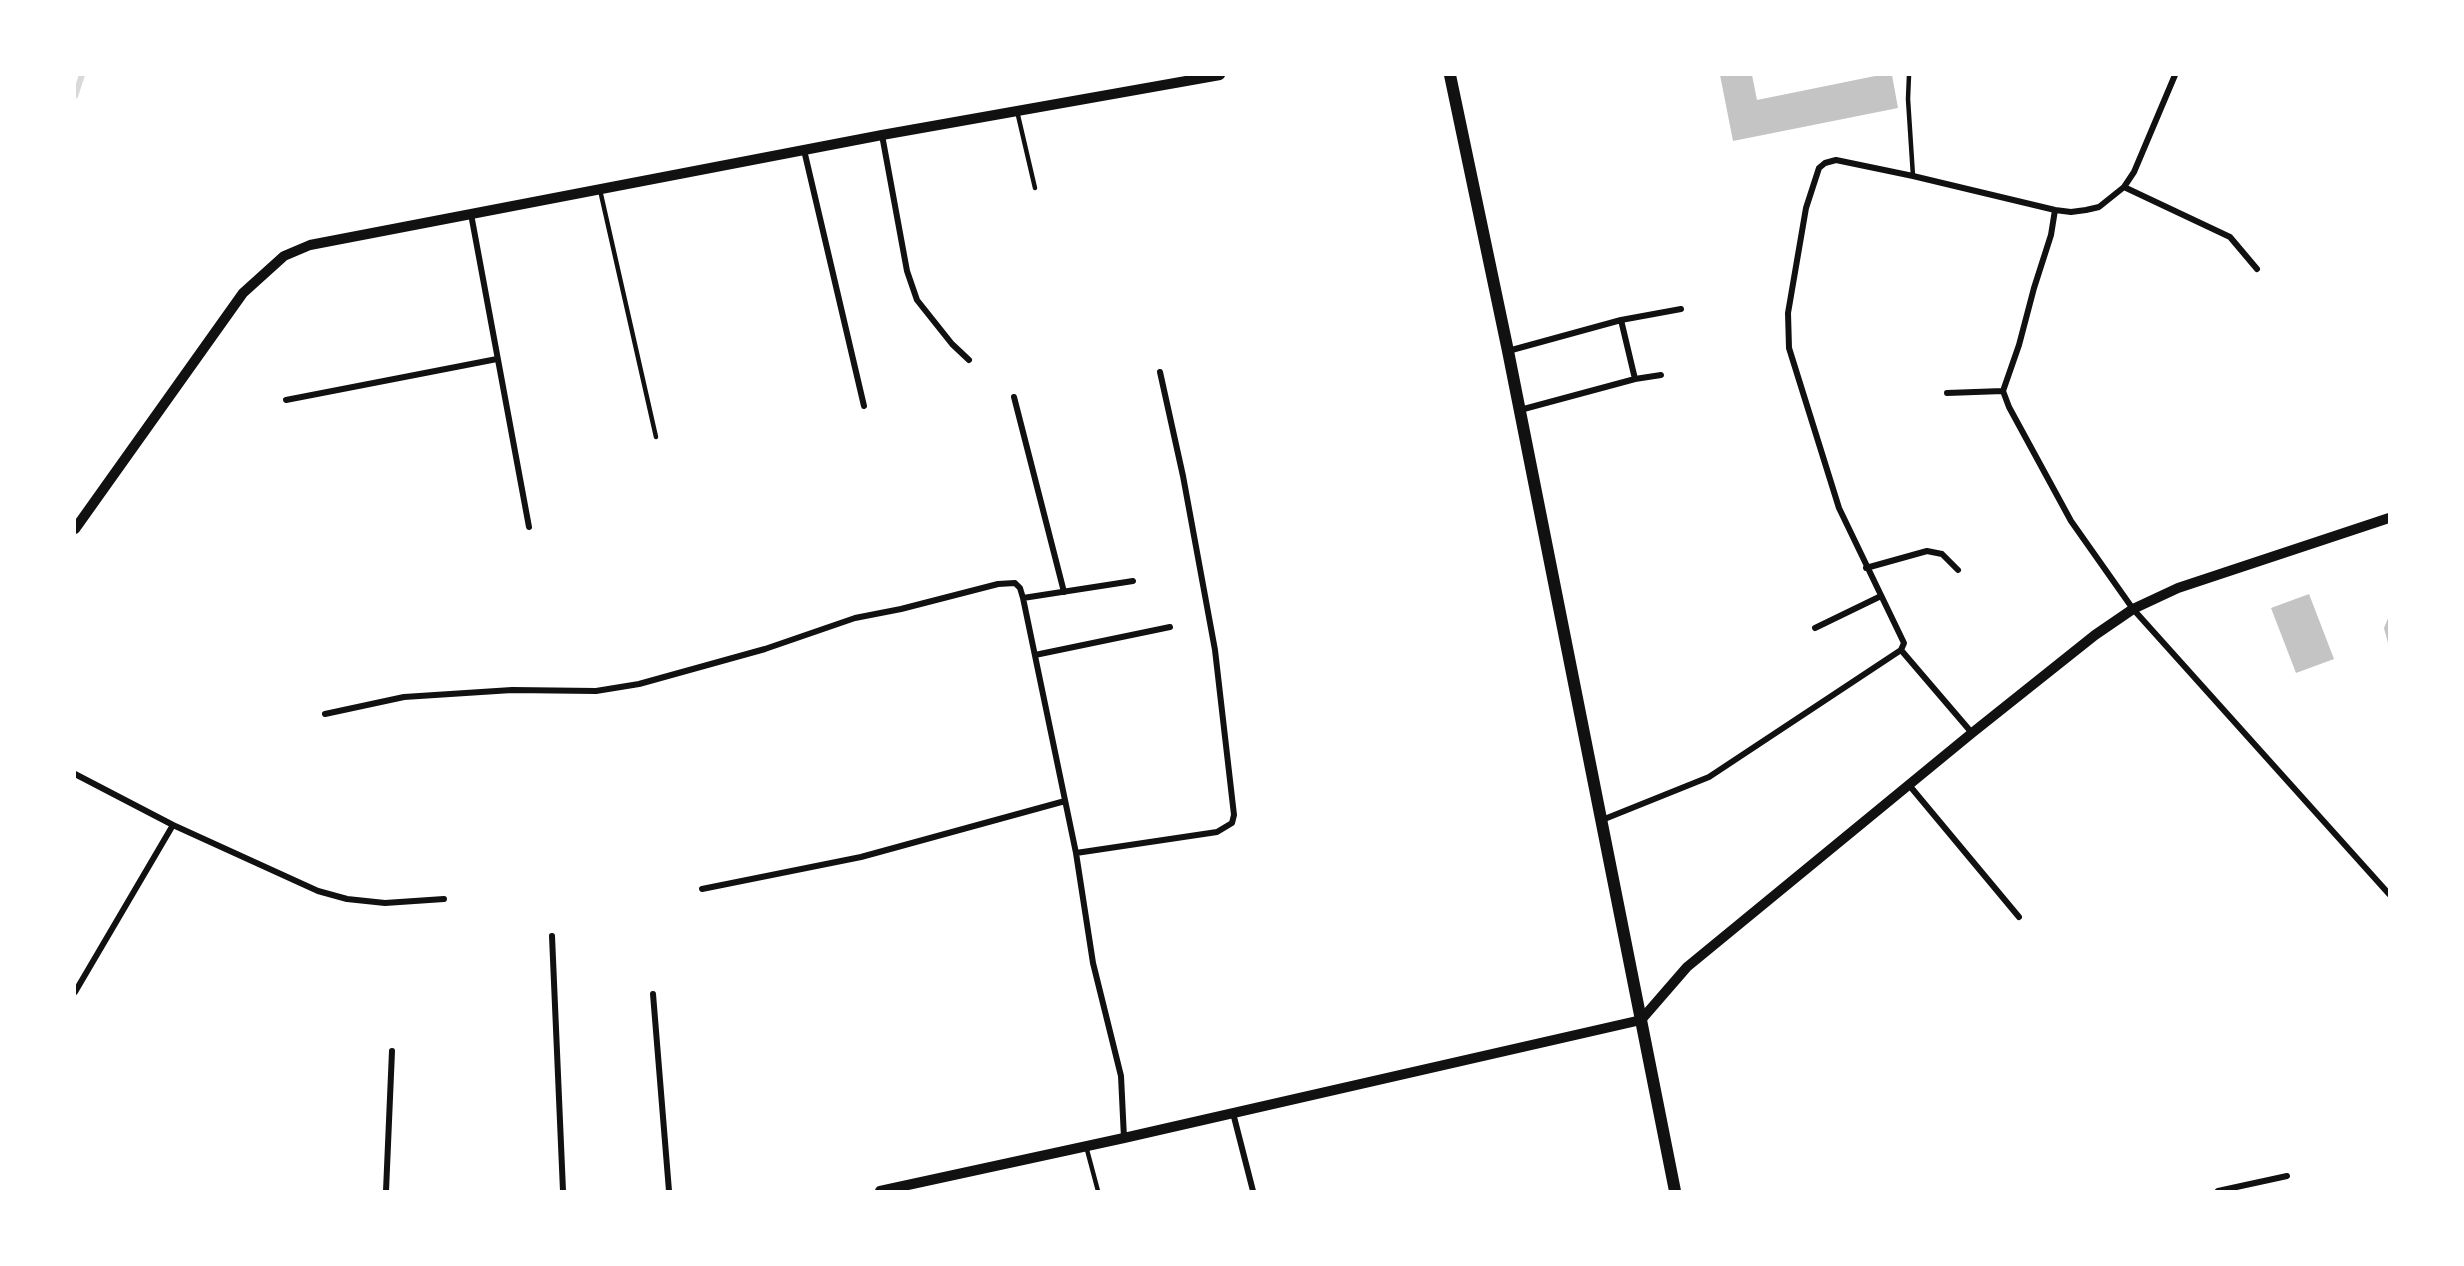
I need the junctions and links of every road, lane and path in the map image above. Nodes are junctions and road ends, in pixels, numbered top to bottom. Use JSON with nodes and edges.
{"nodes":[{"id":1,"x":1221,"y":75,"type":"edge"},
{"id":2,"x":1450,"y":75,"type":"edge"},
{"id":3,"x":1910,"y":75,"type":"edge"},
{"id":4,"x":2175,"y":75,"type":"edge"},
{"id":5,"x":1017,"y":111,"type":"junction"},
{"id":6,"x":882,"y":135,"type":"junction"},
{"id":7,"x":804,"y":150,"type":"junction"},
{"id":8,"x":1913,"y":176,"type":"junction"},
{"id":9,"x":2124,"y":186,"type":"junction"},
{"id":10,"x":1035,"y":188,"type":"dead end"},
{"id":11,"x":600,"y":190,"type":"junction"},
{"id":12,"x":2055,"y":210,"type":"junction"},
{"id":13,"x":471,"y":214,"type":"junction"},
{"id":14,"x":2257,"y":269,"type":"dead end"},
{"id":15,"x":1681,"y":309,"type":"dead end"},
{"id":16,"x":1621,"y":320,"type":"junction"},
{"id":17,"x":1508,"y":351,"type":"junction"},
{"id":18,"x":497,"y":358,"type":"junction"},
{"id":19,"x":969,"y":360,"type":"dead end"},
{"id":20,"x":1160,"y":372,"type":"dead end"},
{"id":21,"x":1661,"y":375,"type":"dead end"},
{"id":22,"x":1635,"y":379,"type":"junction"},
{"id":23,"x":2003,"y":391,"type":"junction"},
{"id":24,"x":1947,"y":393,"type":"dead end"},
{"id":25,"x":1014,"y":397,"type":"dead end"},
{"id":26,"x":285,"y":399,"type":"dead end"},
{"id":27,"x":864,"y":406,"type":"dead end"},
{"id":28,"x":1520,"y":410,"type":"junction"},
{"id":29,"x":656,"y":437,"type":"dead end"},
{"id":30,"x":2389,"y":518,"type":"edge"},
{"id":31,"x":529,"y":527,"type":"dead end"},
{"id":32,"x":75,"y":529,"type":"edge"},
{"id":33,"x":1866,"y":568,"type":"junction"},
{"id":34,"x":1958,"y":570,"type":"dead end"},
{"id":35,"x":1133,"y":581,"type":"dead end"},
{"id":36,"x":1064,"y":592,"type":"junction"},
{"id":37,"x":1881,"y":596,"type":"junction"},
{"id":38,"x":1023,"y":598,"type":"junction"},
{"id":39,"x":2133,"y":609,"type":"junction"},
{"id":40,"x":1170,"y":627,"type":"dead end"},
{"id":41,"x":1815,"y":628,"type":"dead end"},
{"id":42,"x":1901,"y":650,"type":"junction"},
{"id":43,"x":1035,"y":655,"type":"junction"},
{"id":44,"x":325,"y":714,"type":"dead end"},
{"id":45,"x":1972,"y":734,"type":"junction"},
{"id":46,"x":75,"y":774,"type":"edge"},
{"id":47,"x":1909,"y":785,"type":"junction"},
{"id":48,"x":1065,"y":801,"type":"junction"},
{"id":49,"x":1602,"y":820,"type":"junction"},
{"id":50,"x":174,"y":825,"type":"junction"},
{"id":51,"x":1076,"y":853,"type":"junction"},
{"id":52,"x":702,"y":889,"type":"dead end"},
{"id":53,"x":2389,"y":894,"type":"edge"},
{"id":54,"x":444,"y":899,"type":"dead end"},
{"id":55,"x":2019,"y":917,"type":"dead end"},
{"id":56,"x":552,"y":936,"type":"dead end"},
{"id":57,"x":75,"y":992,"type":"edge"},
{"id":58,"x":653,"y":994,"type":"dead end"},
{"id":59,"x":1641,"y":1020,"type":"junction"},
{"id":60,"x":392,"y":1051,"type":"dead end"},
{"id":61,"x":1233,"y":1113,"type":"junction"},
{"id":62,"x":1124,"y":1138,"type":"junction"},
{"id":63,"x":1086,"y":1146,"type":"junction"},
{"id":64,"x":2287,"y":1176,"type":"dead end"},
{"id":65,"x":918,"y":1187,"type":"edge"},
{"id":66,"x":386,"y":1191,"type":"edge"},
{"id":67,"x":563,"y":1191,"type":"edge"},
{"id":68,"x":669,"y":1191,"type":"edge"},
{"id":69,"x":880,"y":1191,"type":"edge"},
{"id":70,"x":1098,"y":1191,"type":"edge"},
{"id":71,"x":1253,"y":1191,"type":"edge"},
{"id":72,"x":1675,"y":1191,"type":"edge"},
{"id":73,"x":2218,"y":1191,"type":"edge"}],
"edges":[{"from":1,"to":5,"type":"street"},
{"from":2,"to":17,"type":"main road"},
{"from":3,"to":8,"type":"lane"},
{"from":4,"to":9,"type":"street"},
{"from":5,"to":6,"type":"street"},
{"from":5,"to":10,"type":"lane"},
{"from":6,"to":7,"type":"street"},
{"from":6,"to":19,"type":"street"},
{"from":7,"to":11,"type":"street"},
{"from":7,"to":27,"type":"street"},
{"from":8,"to":12,"type":"street"},
{"from":8,"to":33,"type":"street"},
{"from":9,"to":12,"type":"street"},
{"from":9,"to":14,"type":"street"},
{"from":11,"to":13,"type":"street"},
{"from":11,"to":29,"type":"lane"},
{"from":12,"to":23,"type":"street"},
{"from":13,"to":18,"type":"street"},
{"from":13,"to":32,"type":"street"},
{"from":15,"to":16,"type":"street"},
{"from":16,"to":17,"type":"street"},
{"from":16,"to":22,"type":"street"},
{"from":17,"to":28,"type":"main road"},
{"from":18,"to":26,"type":"street"},
{"from":18,"to":31,"type":"street"},
{"from":20,"to":51,"type":"street"},
{"from":21,"to":22,"type":"street"},
{"from":22,"to":28,"type":"street"},
{"from":23,"to":24,"type":"street"},
{"from":23,"to":39,"type":"street"},
{"from":25,"to":36,"type":"street"},
{"from":28,"to":49,"type":"main road"},
{"from":30,"to":39,"type":"street"},
{"from":33,"to":34,"type":"street"},
{"from":33,"to":37,"type":"street"},
{"from":35,"to":36,"type":"street"},
{"from":36,"to":38,"type":"street"},
{"from":37,"to":41,"type":"street"},
{"from":37,"to":42,"type":"street"},
{"from":38,"to":43,"type":"street"},
{"from":38,"to":44,"type":"street"},
{"from":39,"to":45,"type":"street"},
{"from":39,"to":53,"type":"street"},
{"from":40,"to":43,"type":"street"},
{"from":42,"to":45,"type":"street"},
{"from":42,"to":49,"type":"street"},
{"from":43,"to":48,"type":"street"},
{"from":45,"to":47,"type":"street"},
{"from":46,"to":50,"type":"street"},
{"from":47,"to":55,"type":"street"},
{"from":47,"to":59,"type":"street"},
{"from":48,"to":51,"type":"street"},
{"from":48,"to":52,"type":"street"},
{"from":49,"to":59,"type":"main road"},
{"from":50,"to":54,"type":"street"},
{"from":50,"to":57,"type":"street"},
{"from":51,"to":62,"type":"street"},
{"from":56,"to":67,"type":"street"},
{"from":58,"to":68,"type":"street"},
{"from":59,"to":61,"type":"street"},
{"from":59,"to":72,"type":"main road"},
{"from":60,"to":66,"type":"street"},
{"from":61,"to":62,"type":"street"},
{"from":61,"to":71,"type":"street"},
{"from":62,"to":63,"type":"street"},
{"from":63,"to":65,"type":"street"},
{"from":63,"to":70,"type":"lane"},
{"from":64,"to":73,"type":"street"},
{"from":65,"to":69,"type":"street"}]}
